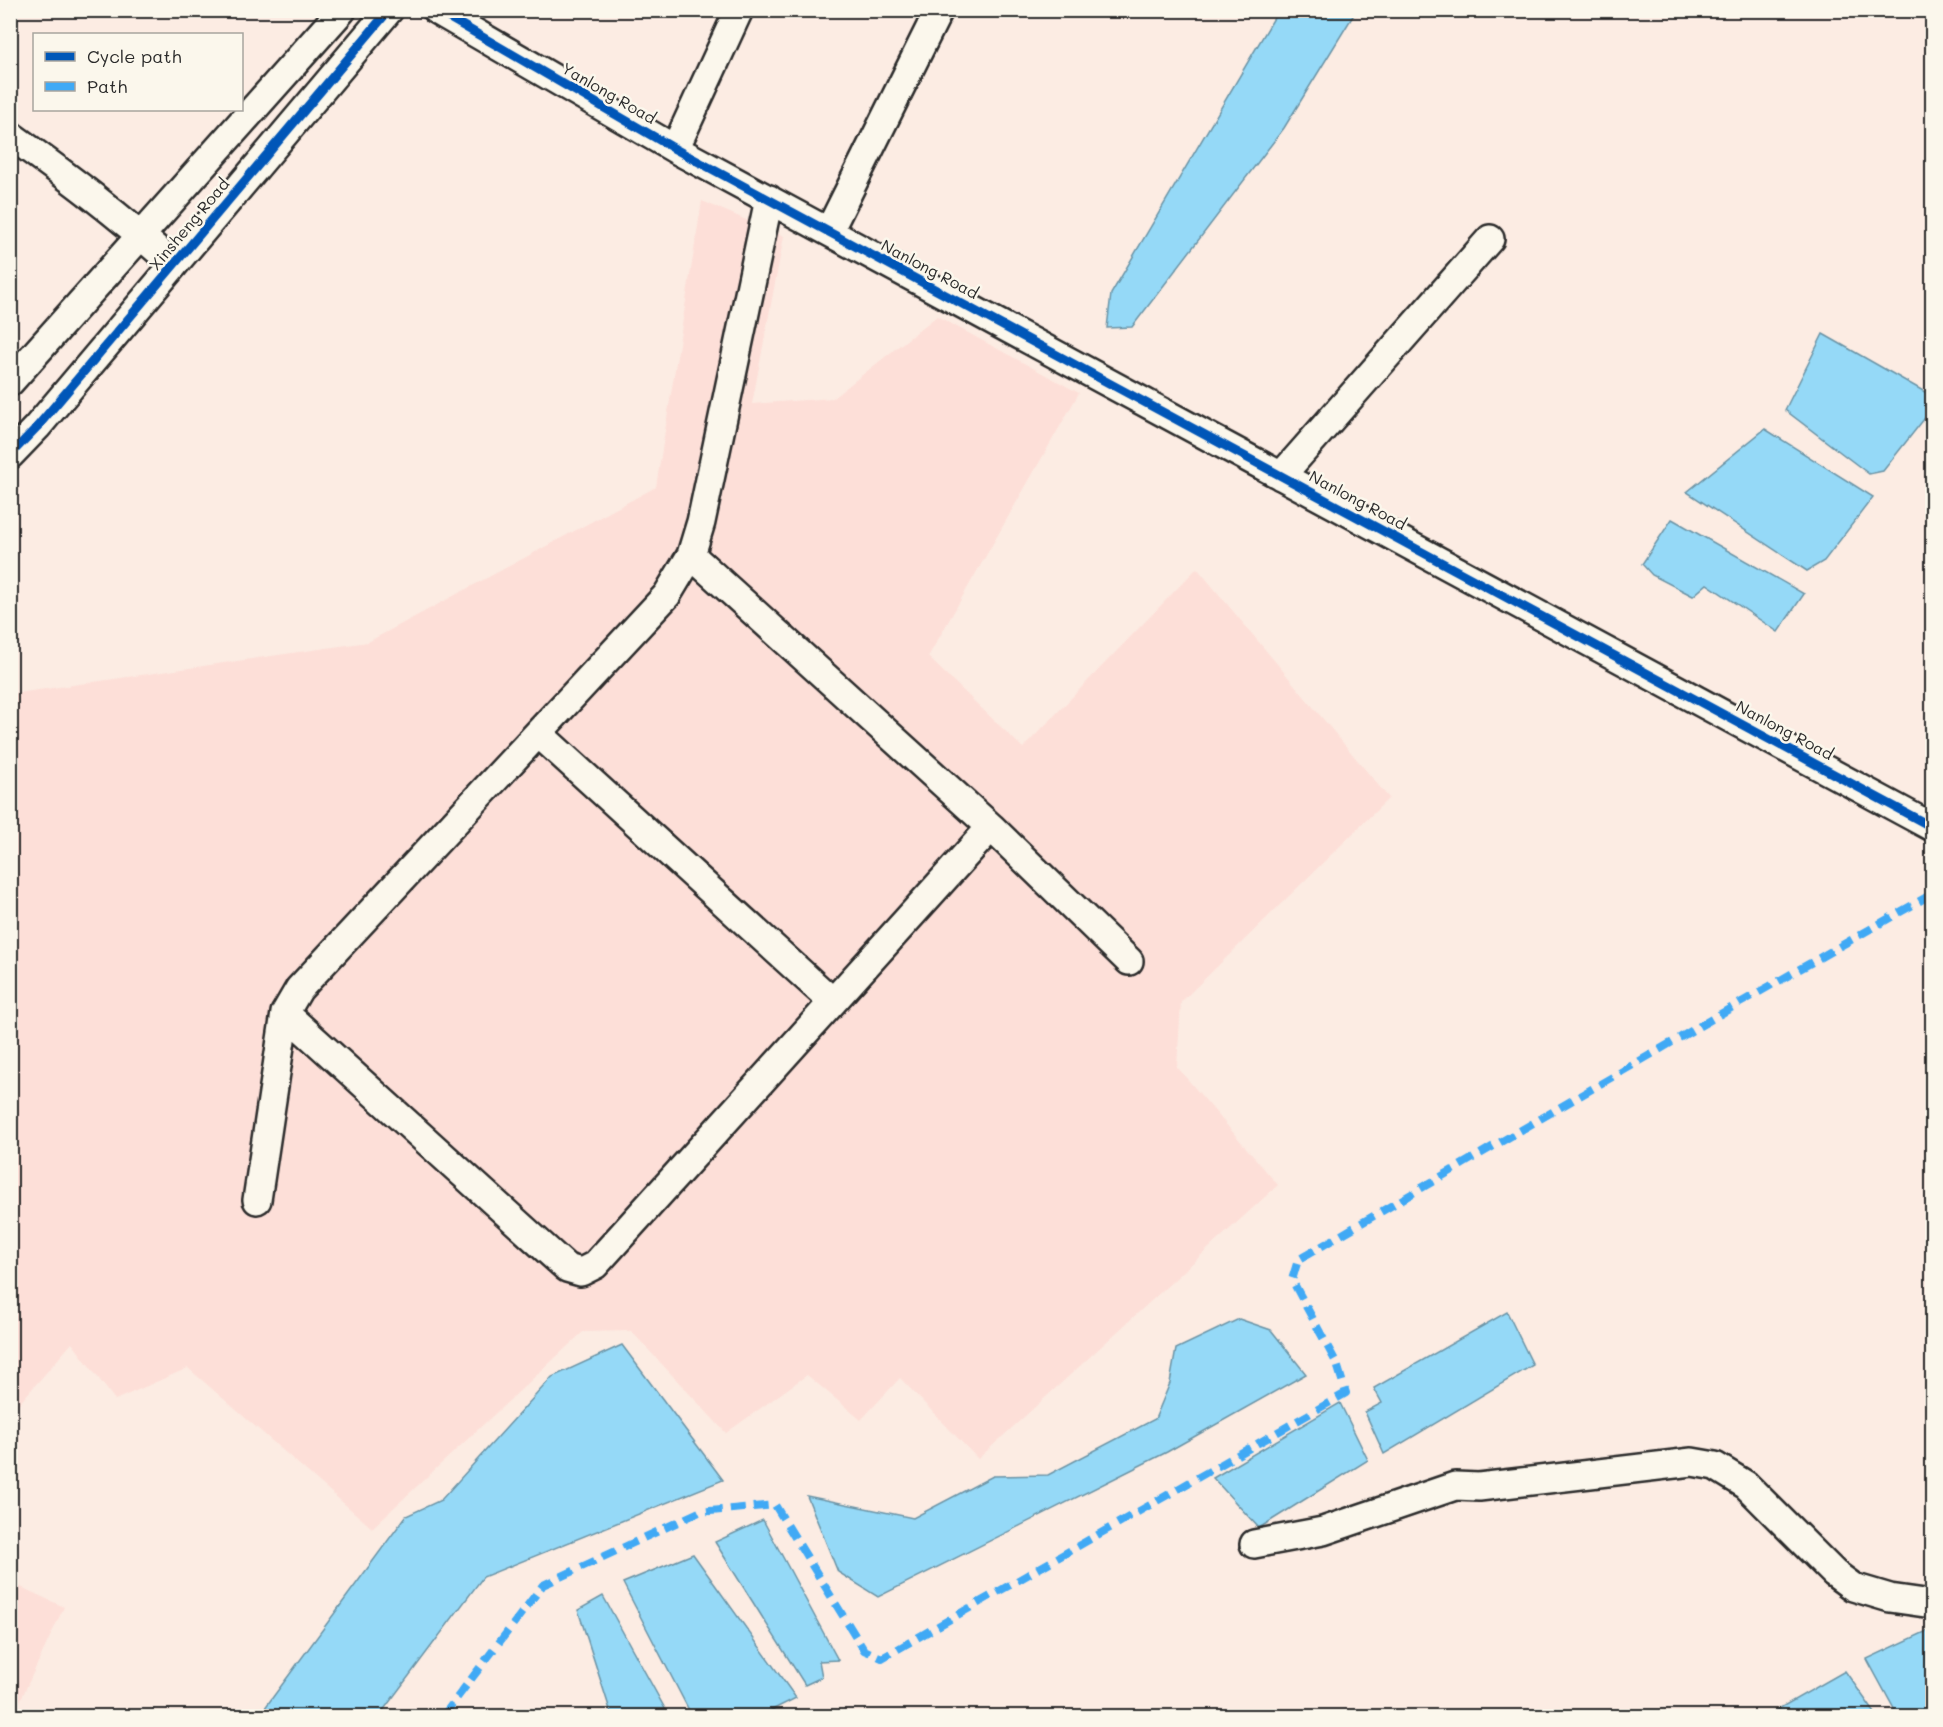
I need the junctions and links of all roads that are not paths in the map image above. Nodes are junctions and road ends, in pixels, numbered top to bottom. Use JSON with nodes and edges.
{"nodes":[{"id":1,"x":342,"y":10,"type":"edge"},
{"id":2,"x":389,"y":10,"type":"edge"},
{"id":3,"x":436,"y":10,"type":"edge"},
{"id":4,"x":739,"y":10,"type":"edge"},
{"id":5,"x":939,"y":10,"type":"edge"},
{"id":6,"x":10,"y":135,"type":"edge"},
{"id":7,"x":675,"y":149,"type":"junction"},
{"id":8,"x":769,"y":199,"type":"junction"},
{"id":9,"x":829,"y":231,"type":"junction"},
{"id":10,"x":142,"y":235,"type":"junction"},
{"id":11,"x":1490,"y":239,"type":"dead end"},
{"id":12,"x":174,"y":265,"type":"junction"},
{"id":13,"x":10,"y":382,"type":"edge"},
{"id":14,"x":10,"y":455,"type":"edge"},
{"id":15,"x":1281,"y":476,"type":"junction"},
{"id":16,"x":691,"y":555,"type":"junction"},
{"id":17,"x":538,"y":733,"type":"junction"},
{"id":18,"x":991,"y":827,"type":"junction"},
{"id":19,"x":1932,"y":827,"type":"edge"},
{"id":20,"x":1129,"y":962,"type":"dead end"},
{"id":21,"x":833,"y":1002,"type":"junction"},
{"id":22,"x":285,"y":1012,"type":"junction"},
{"id":23,"x":257,"y":1200,"type":"dead end"},
{"id":24,"x":1254,"y":1544,"type":"dead end"},
{"id":25,"x":1932,"y":1604,"type":"edge"}],
"edges":[{"from":1,"to":10,"type":"street","name":"Xinsheng Road"},
{"from":2,"to":12,"type":"street","name":"Xinsheng Road"},
{"from":3,"to":7,"type":"street","name":"Yanlong Road"},
{"from":4,"to":7,"type":"street"},
{"from":5,"to":9,"type":"street"},
{"from":6,"to":10,"type":"street"},
{"from":7,"to":8,"type":"street","name":"Yanlong Road"},
{"from":8,"to":9,"type":"street","name":"Nanlong Road"},
{"from":8,"to":16,"type":"street"},
{"from":9,"to":15,"type":"street","name":"Nanlong Road"},
{"from":10,"to":12,"type":"street"},
{"from":10,"to":13,"type":"street","name":"Xinsheng Road"},
{"from":11,"to":15,"type":"street"},
{"from":12,"to":14,"type":"street","name":"Xinsheng Road"},
{"from":15,"to":19,"type":"street","name":"Nanlong Road"},
{"from":16,"to":17,"type":"street"},
{"from":16,"to":18,"type":"street"},
{"from":17,"to":21,"type":"street"},
{"from":17,"to":22,"type":"street"},
{"from":18,"to":20,"type":"street"},
{"from":18,"to":21,"type":"street"},
{"from":21,"to":22,"type":"street"},
{"from":22,"to":23,"type":"street"},
{"from":24,"to":25,"type":"street"}]}
